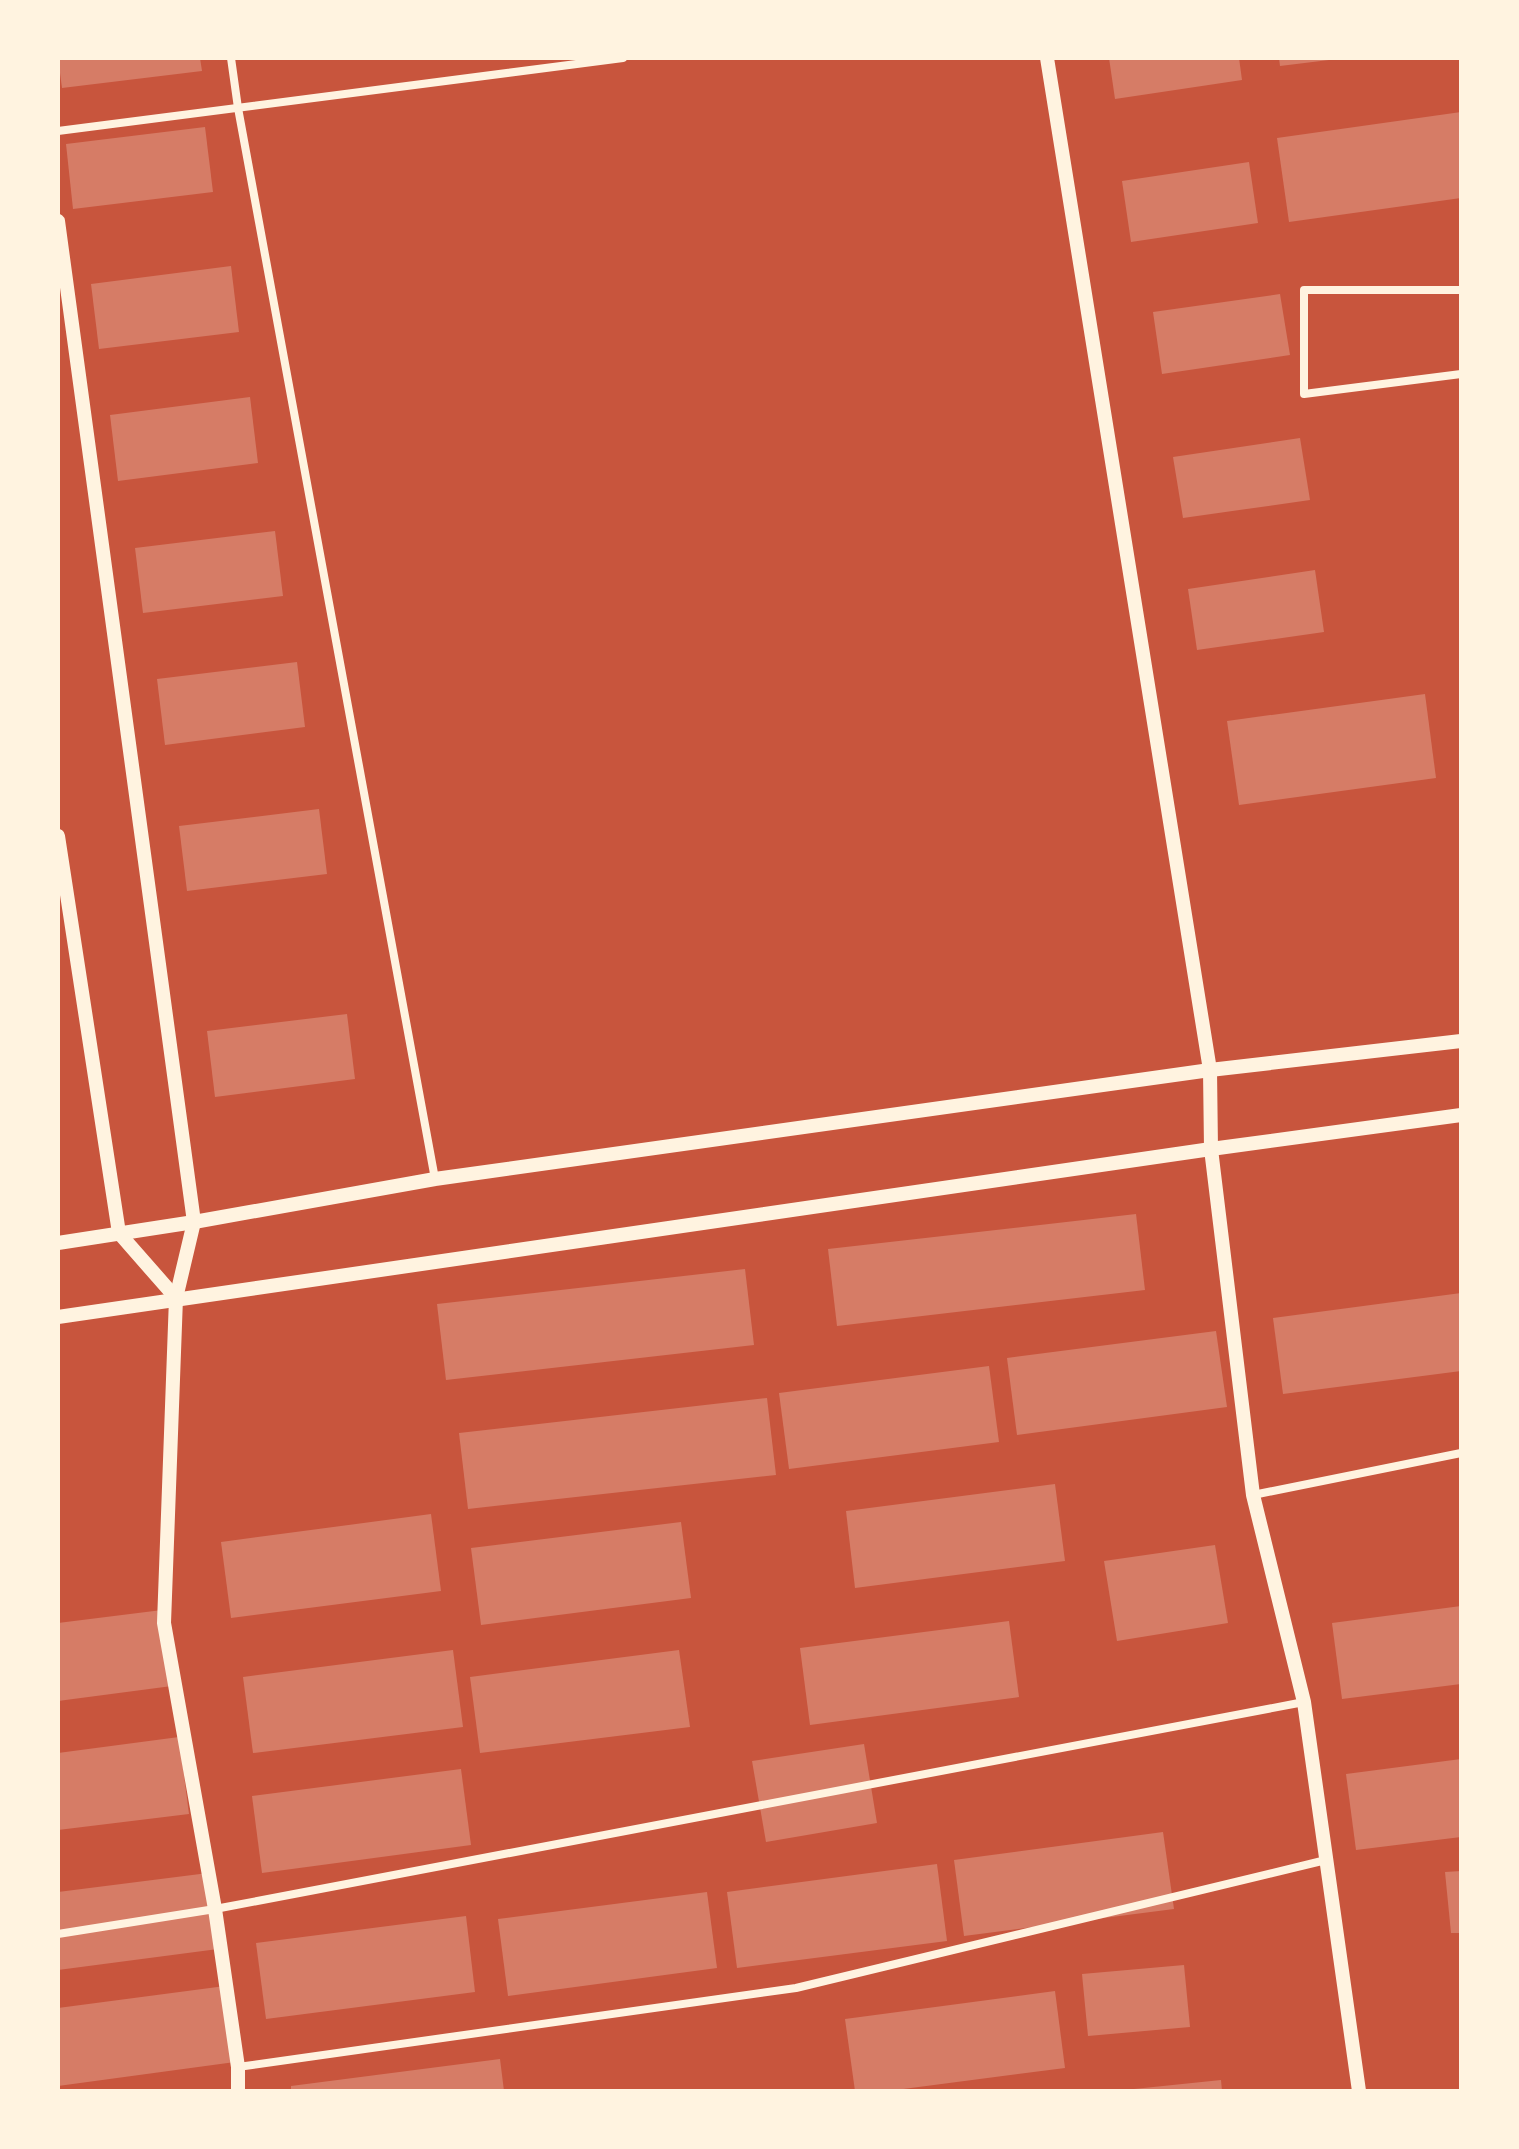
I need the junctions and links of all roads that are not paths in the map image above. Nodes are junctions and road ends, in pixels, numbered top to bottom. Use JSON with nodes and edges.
{"nodes":[{"id":1,"x":231,"y":58,"type":"edge"},
{"id":2,"x":623,"y":58,"type":"edge"},
{"id":3,"x":1047,"y":58,"type":"edge"},
{"id":4,"x":238,"y":108,"type":"junction"},
{"id":5,"x":58,"y":131,"type":"edge"},
{"id":6,"x":58,"y":221,"type":"edge"},
{"id":7,"x":1461,"y":290,"type":"edge"},
{"id":8,"x":1461,"y":374,"type":"edge"},
{"id":9,"x":58,"y":836,"type":"edge"},
{"id":10,"x":1461,"y":1041,"type":"edge"},
{"id":11,"x":1210,"y":1070,"type":"junction"},
{"id":12,"x":1461,"y":1115,"type":"edge"},
{"id":13,"x":1211,"y":1149,"type":"junction"},
{"id":14,"x":435,"y":1179,"type":"junction"},
{"id":15,"x":194,"y":1222,"type":"junction"},
{"id":16,"x":119,"y":1233,"type":"junction"},
{"id":17,"x":58,"y":1243,"type":"edge"},
{"id":18,"x":176,"y":1298,"type":"junction"},
{"id":19,"x":58,"y":1317,"type":"edge"},
{"id":20,"x":1461,"y":1453,"type":"edge"},
{"id":21,"x":1253,"y":1495,"type":"junction"},
{"id":22,"x":1304,"y":1702,"type":"junction"},
{"id":23,"x":1326,"y":1860,"type":"junction"},
{"id":24,"x":215,"y":1909,"type":"junction"},
{"id":25,"x":58,"y":1934,"type":"edge"},
{"id":26,"x":238,"y":2067,"type":"junction"},
{"id":27,"x":238,"y":2091,"type":"edge"},
{"id":28,"x":1359,"y":2091,"type":"edge"}],
"edges":[{"from":1,"to":4,"type":"street"},
{"from":2,"to":4,"type":"street"},
{"from":3,"to":11,"type":"street"},
{"from":4,"to":5,"type":"street"},
{"from":4,"to":14,"type":"street"},
{"from":6,"to":15,"type":"street"},
{"from":7,"to":8,"type":"street"},
{"from":9,"to":16,"type":"street"},
{"from":10,"to":11,"type":"street"},
{"from":11,"to":13,"type":"street"},
{"from":11,"to":14,"type":"street"},
{"from":12,"to":13,"type":"street"},
{"from":13,"to":18,"type":"street"},
{"from":13,"to":21,"type":"street"},
{"from":14,"to":15,"type":"street"},
{"from":15,"to":16,"type":"street"},
{"from":15,"to":18,"type":"street"},
{"from":16,"to":17,"type":"street"},
{"from":16,"to":18,"type":"street"},
{"from":18,"to":19,"type":"street"},
{"from":18,"to":24,"type":"street"},
{"from":20,"to":21,"type":"street"},
{"from":21,"to":22,"type":"street"},
{"from":22,"to":23,"type":"street"},
{"from":22,"to":24,"type":"street"},
{"from":23,"to":26,"type":"street"},
{"from":23,"to":28,"type":"street"},
{"from":24,"to":25,"type":"street"},
{"from":24,"to":26,"type":"street"},
{"from":26,"to":27,"type":"street"}]}
